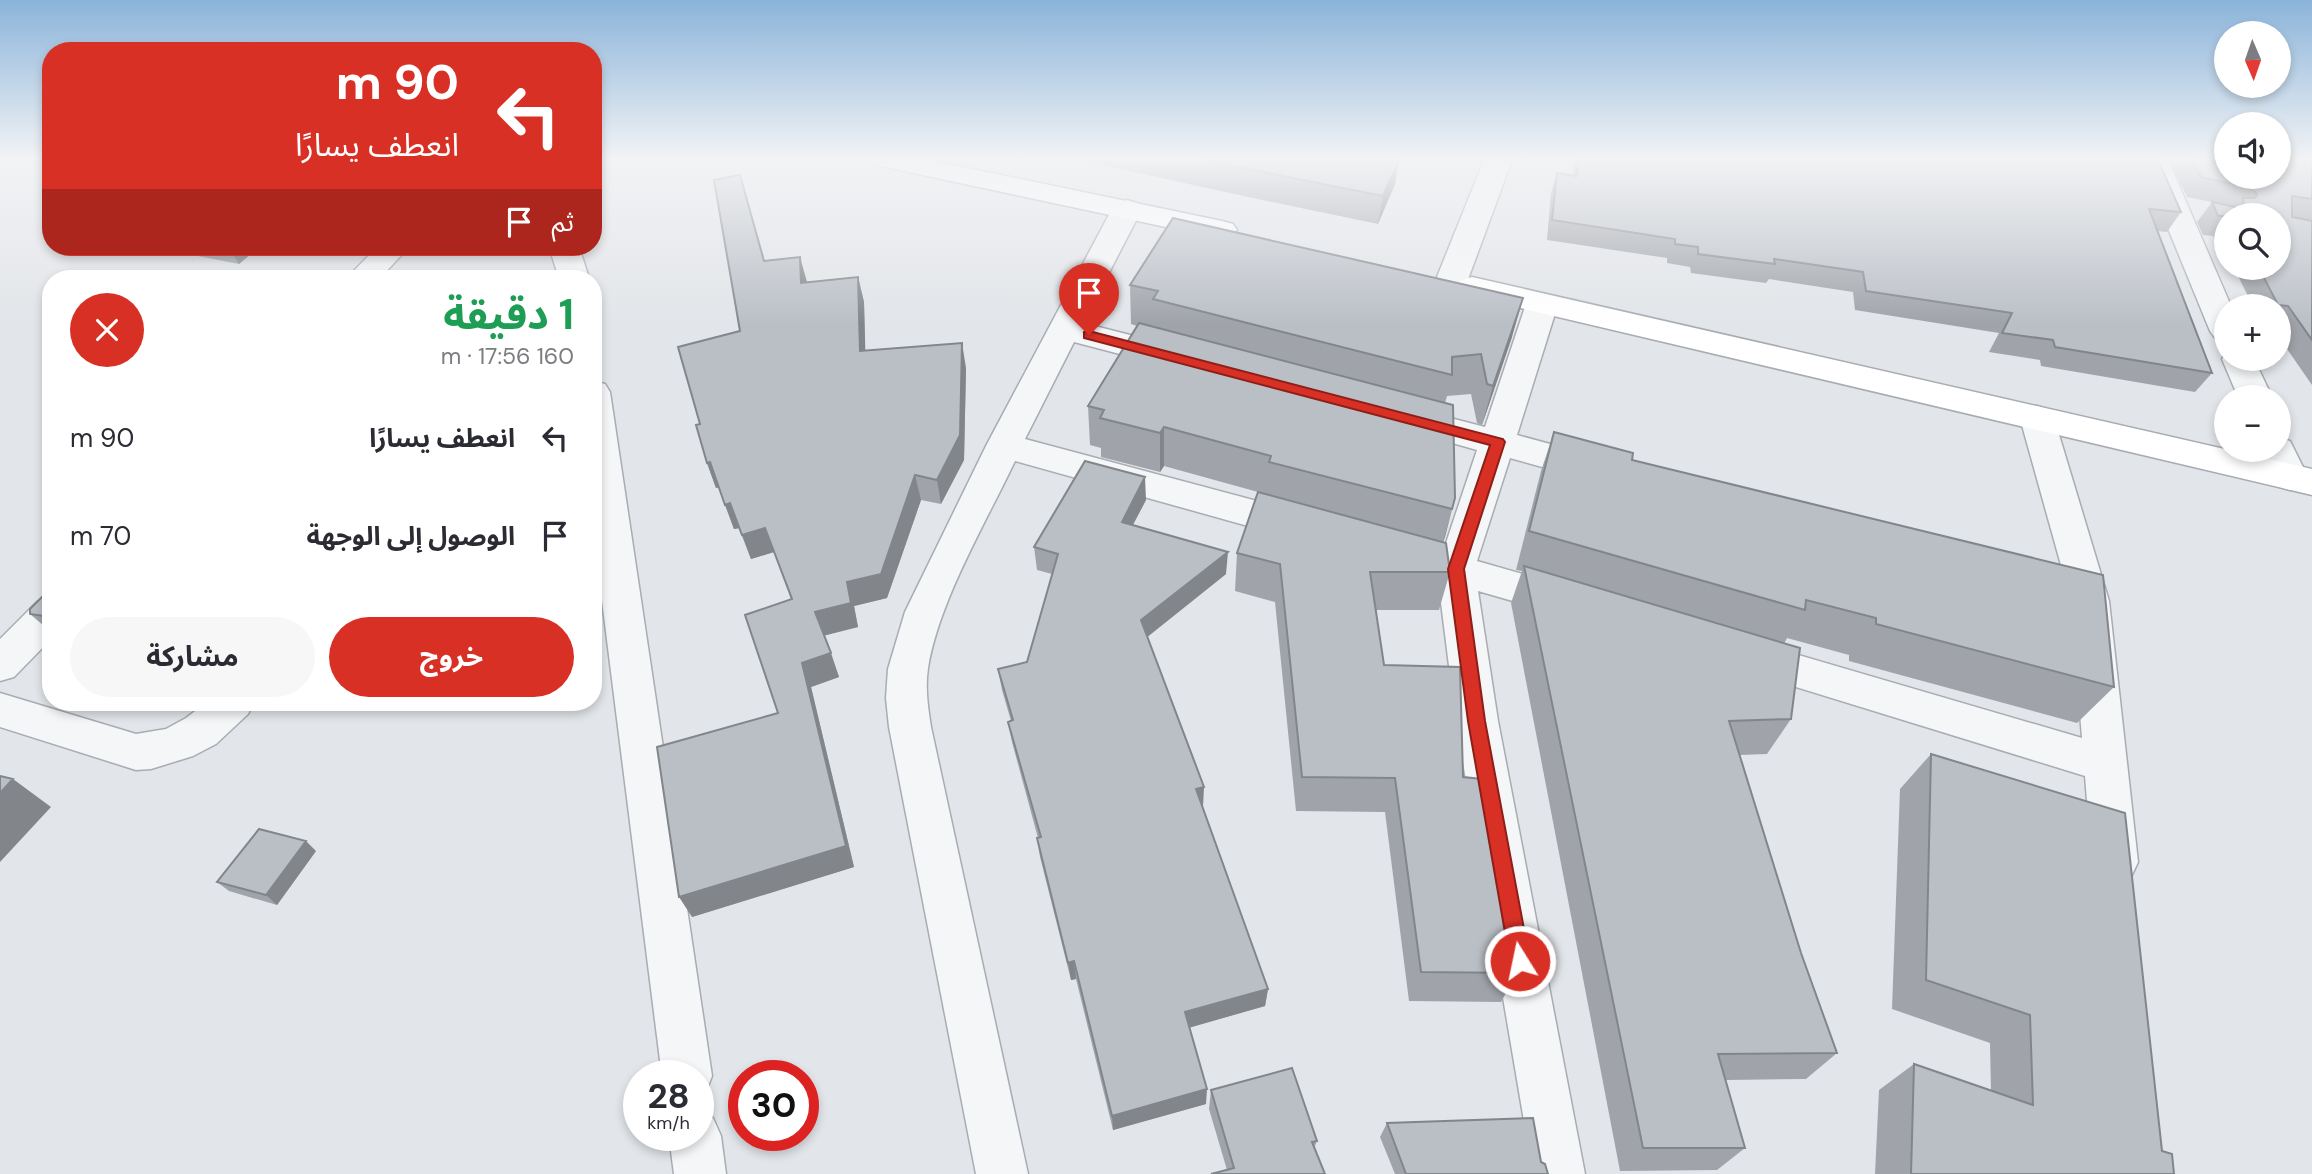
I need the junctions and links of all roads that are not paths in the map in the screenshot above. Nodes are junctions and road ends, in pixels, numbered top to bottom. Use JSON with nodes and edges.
{"nodes":[{"id":1,"x":1124,"y":215,"type":"edge"},
{"id":2,"x":1153,"y":215,"type":"edge"},
{"id":3,"x":1470,"y":215,"type":"edge"},
{"id":4,"x":2187,"y":215,"type":"edge"},
{"id":5,"x":1248,"y":236,"type":"edge"},
{"id":6,"x":385,"y":256,"type":"edge"},
{"id":7,"x":370,"y":270,"type":"edge"},
{"id":8,"x":1437,"y":279,"type":"joint"},
{"id":9,"x":2214,"y":295,"type":"edge"},
{"id":10,"x":1542,"y":304,"type":"junction"},
{"id":11,"x":1064,"y":329,"type":"junction"},
{"id":12,"x":1208,"y":366,"type":"edge"},
{"id":13,"x":1379,"y":411,"type":"edge"},
{"id":14,"x":2037,"y":418,"type":"junction"},
{"id":15,"x":1498,"y":442,"type":"junction"},
{"id":16,"x":1003,"y":446,"type":"junction"},
{"id":17,"x":2293,"y":469,"type":"edge"},
{"id":18,"x":1632,"y":478,"type":"edge"},
{"id":19,"x":602,"y":497,"type":"edge"},
{"id":20,"x":1456,"y":569,"type":"junction"},
{"id":21,"x":1602,"y":612,"type":"edge"},
{"id":22,"x":42,"y":622,"type":"edge"},
{"id":23,"x":1708,"y":644,"type":"edge"},
{"id":24,"x":0,"y":665,"type":"edge"},
{"id":25,"x":0,"y":710,"type":"edge"},
{"id":26,"x":224,"y":711,"type":"edge"},
{"id":27,"x":2106,"y":764,"type":"junction"},
{"id":28,"x":2118,"y":900,"type":"edge"},
{"id":29,"x":685,"y":1060,"type":"edge"},
{"id":30,"x":697,"y":1151,"type":"edge"},
{"id":31,"x":700,"y":1174,"type":"edge"},
{"id":32,"x":1002,"y":1174,"type":"edge"},
{"id":33,"x":1559,"y":1174,"type":"edge"}],
"edges":[{"from":1,"to":11,"type":"street"},
{"from":2,"to":5,"type":"main road"},
{"from":3,"to":8,"type":"street"},
{"from":4,"to":9,"type":"street"},
{"from":6,"to":7,"type":"street"},
{"from":8,"to":10,"type":"main road"},
{"from":10,"to":14,"type":"main road"},
{"from":10,"to":15,"type":"street"},
{"from":11,"to":12,"type":"street"},
{"from":11,"to":16,"type":"street"},
{"from":13,"to":15,"type":"street"},
{"from":14,"to":17,"type":"main road"},
{"from":14,"to":27,"type":"street"},
{"from":15,"to":18,"type":"street"},
{"from":15,"to":20,"type":"street"},
{"from":16,"to":20,"type":"street"},
{"from":16,"to":32,"type":"street"},
{"from":19,"to":29,"type":"street"},
{"from":20,"to":21,"type":"street"},
{"from":20,"to":33,"type":"street"},
{"from":22,"to":24,"type":"street"},
{"from":23,"to":27,"type":"street"},
{"from":25,"to":26,"type":"street"},
{"from":27,"to":28,"type":"street"},
{"from":30,"to":31,"type":"street"}]}
